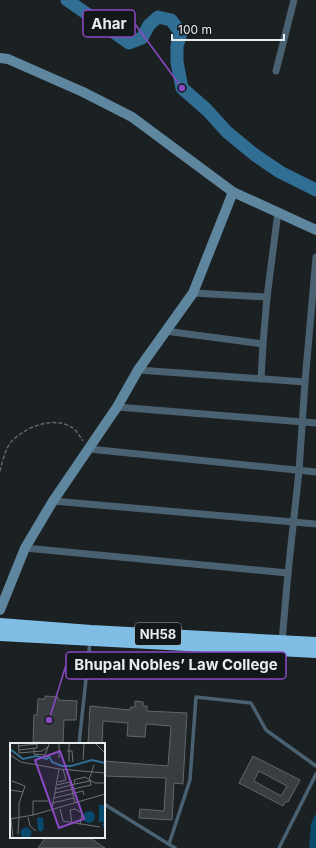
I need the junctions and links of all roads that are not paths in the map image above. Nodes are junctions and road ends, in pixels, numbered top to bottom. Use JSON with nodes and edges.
{"nodes":[{"id":1,"x":294,"y":0,"type":"edge"},
{"id":2,"x":0,"y":58,"type":"edge"},
{"id":3,"x":276,"y":72,"type":"dead end"},
{"id":4,"x":233,"y":192,"type":"junction"},
{"id":5,"x":278,"y":212,"type":"junction"},
{"id":6,"x":316,"y":230,"type":"edge"},
{"id":7,"x":316,"y":257,"type":"edge"},
{"id":8,"x":193,"y":293,"type":"junction"},
{"id":9,"x":267,"y":297,"type":"junction"},
{"id":10,"x":165,"y":331,"type":"junction"},
{"id":11,"x":263,"y":344,"type":"junction"},
{"id":12,"x":138,"y":370,"type":"junction"},
{"id":13,"x":261,"y":379,"type":"junction"},
{"id":14,"x":305,"y":382,"type":"junction"},
{"id":15,"x":117,"y":408,"type":"junction"},
{"id":16,"x":302,"y":422,"type":"junction"},
{"id":17,"x":316,"y":423,"type":"edge"},
{"id":18,"x":89,"y":449,"type":"junction"},
{"id":19,"x":299,"y":471,"type":"junction"},
{"id":20,"x":316,"y":472,"type":"edge"},
{"id":21,"x":53,"y":501,"type":"junction"},
{"id":22,"x":294,"y":523,"type":"junction"},
{"id":23,"x":316,"y":524,"type":"edge"},
{"id":24,"x":25,"y":548,"type":"junction"},
{"id":25,"x":288,"y":573,"type":"junction"},
{"id":26,"x":0,"y":610,"type":"edge"},
{"id":27,"x":0,"y":624,"type":"edge"},
{"id":28,"x":0,"y":635,"type":"edge"},
{"id":29,"x":90,"y":636,"type":"junction"},
{"id":30,"x":316,"y":642,"type":"edge"},
{"id":31,"x":282,"y":646,"type":"junction"},
{"id":32,"x":316,"y":652,"type":"edge"},
{"id":33,"x":79,"y":743,"type":"edge"},
{"id":34,"x":316,"y":766,"type":"edge"},
{"id":35,"x":316,"y":774,"type":"edge"},
{"id":36,"x":105,"y":805,"type":"edge"},
{"id":37,"x":169,"y":844,"type":"junction"},
{"id":38,"x":175,"y":848,"type":"edge"},
{"id":39,"x":279,"y":848,"type":"edge"}],
"edges":[{"from":1,"to":3,"type":"street"},
{"from":2,"to":4,"type":"street"},
{"from":4,"to":5,"type":"street"},
{"from":4,"to":8,"type":"street"},
{"from":5,"to":6,"type":"street"},
{"from":5,"to":9,"type":"street"},
{"from":7,"to":14,"type":"street"},
{"from":8,"to":9,"type":"street"},
{"from":8,"to":10,"type":"street"},
{"from":9,"to":11,"type":"street"},
{"from":10,"to":11,"type":"street"},
{"from":10,"to":12,"type":"street"},
{"from":11,"to":13,"type":"street"},
{"from":12,"to":13,"type":"street"},
{"from":12,"to":15,"type":"street"},
{"from":13,"to":14,"type":"street"},
{"from":14,"to":16,"type":"street"},
{"from":15,"to":16,"type":"street"},
{"from":15,"to":18,"type":"street"},
{"from":16,"to":17,"type":"street"},
{"from":16,"to":19,"type":"street"},
{"from":18,"to":19,"type":"street"},
{"from":18,"to":21,"type":"street"},
{"from":19,"to":20,"type":"street"},
{"from":19,"to":22,"type":"street"},
{"from":21,"to":22,"type":"street"},
{"from":21,"to":24,"type":"street"},
{"from":22,"to":23,"type":"street"},
{"from":22,"to":25,"type":"street"},
{"from":24,"to":25,"type":"street"},
{"from":24,"to":26,"type":"street"},
{"from":25,"to":31,"type":"street"},
{"from":27,"to":29,"type":"highway","number":"NH58"},
{"from":28,"to":29,"type":"highway","number":"NH58"},
{"from":29,"to":31,"type":"highway","number":"NH58"},
{"from":29,"to":33,"type":"lane"},
{"from":30,"to":31,"type":"highway","number":"NH58"},
{"from":31,"to":32,"type":"highway","number":"NH58"},
{"from":34,"to":37,"type":"lane"},
{"from":35,"to":39,"type":"lane"},
{"from":36,"to":37,"type":"lane"},
{"from":37,"to":38,"type":"lane"}]}
